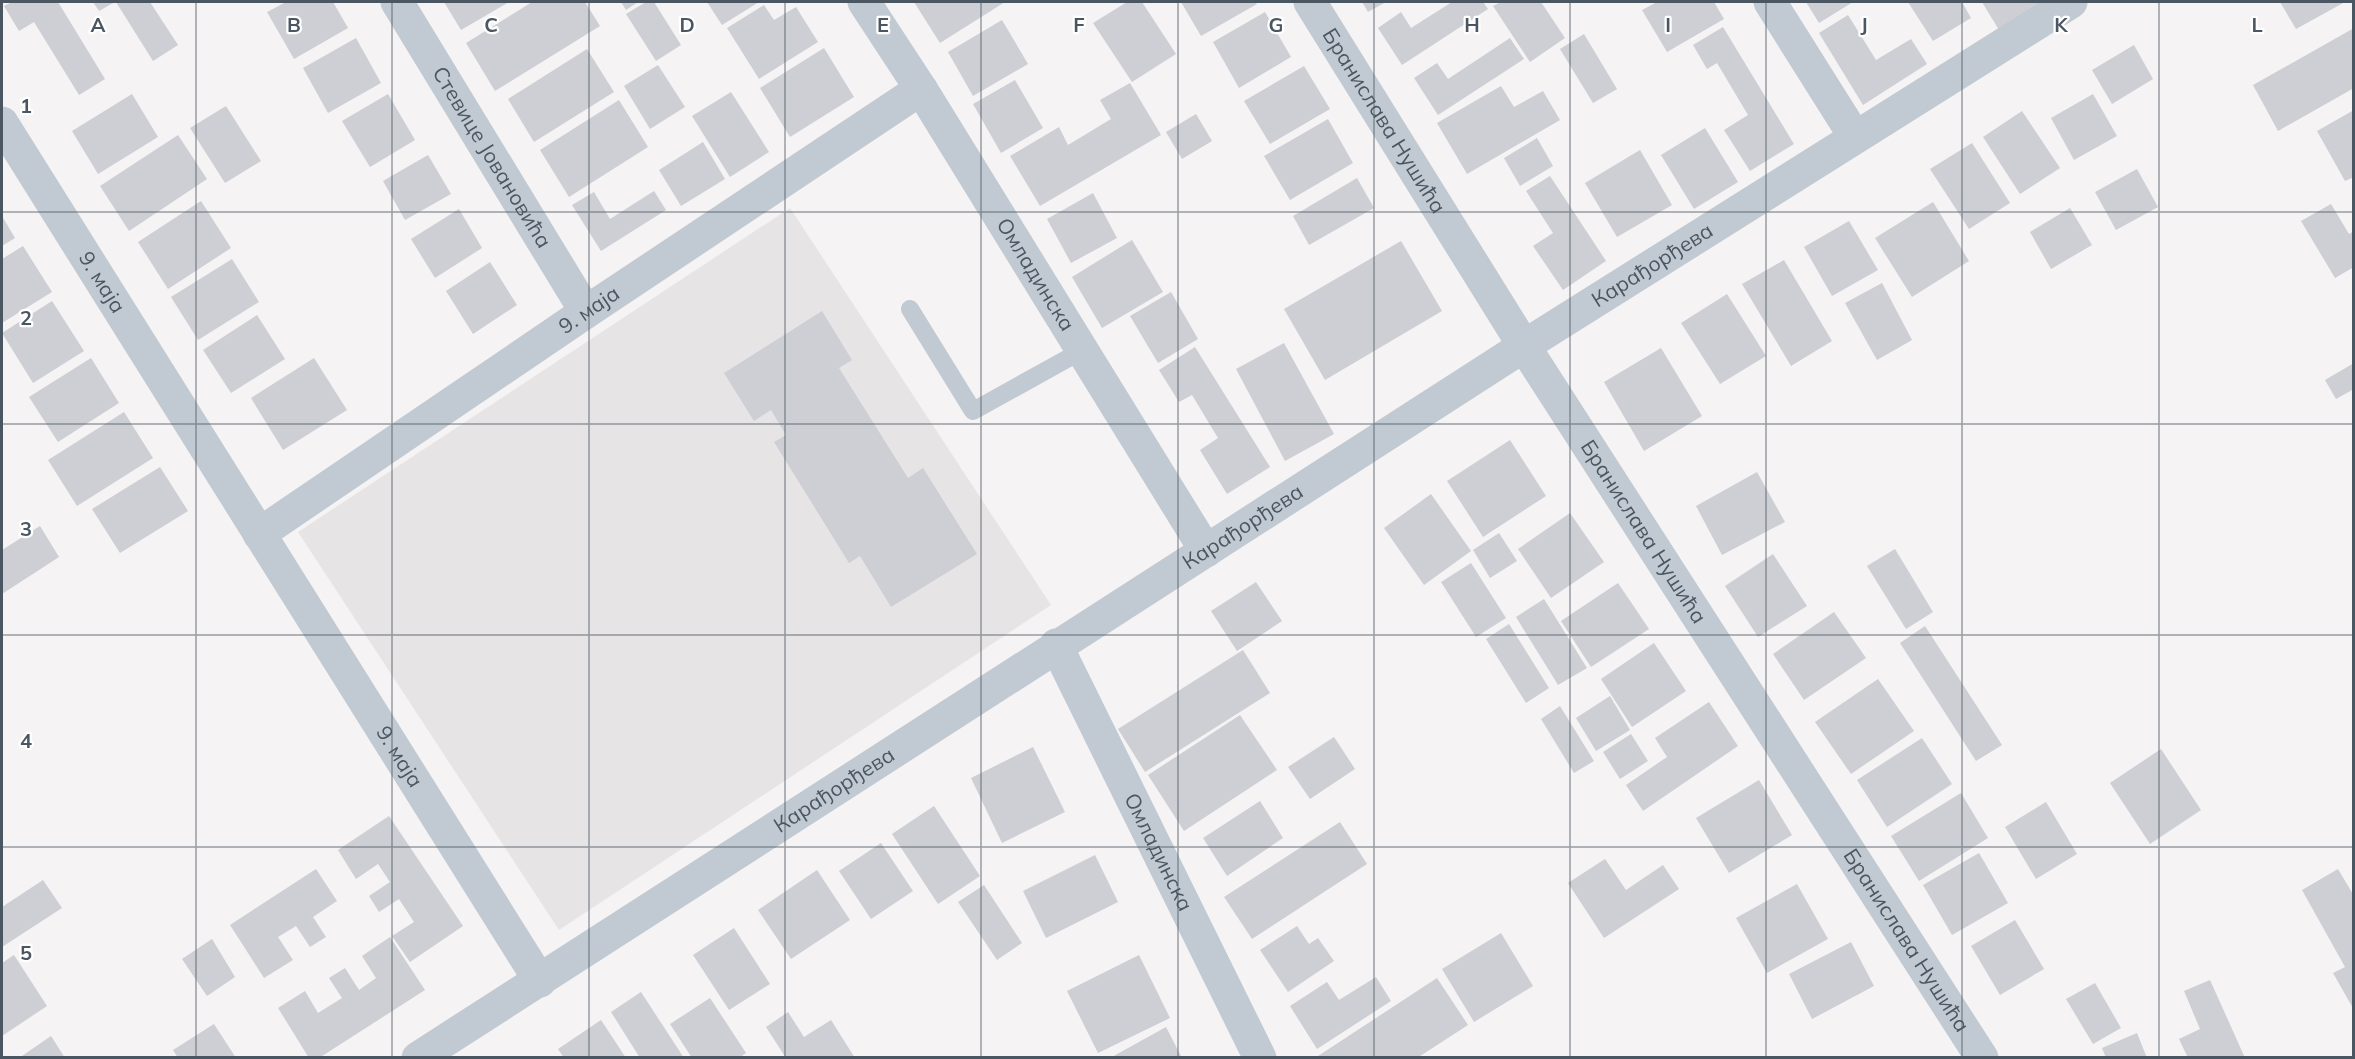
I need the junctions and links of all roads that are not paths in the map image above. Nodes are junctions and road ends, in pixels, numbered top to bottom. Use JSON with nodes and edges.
{"nodes":[{"id":1,"x":397,"y":2,"type":"edge"},
{"id":2,"x":864,"y":2,"type":"edge"},
{"id":3,"x":1310,"y":2,"type":"edge"},
{"id":4,"x":1770,"y":2,"type":"edge"},
{"id":5,"x":2071,"y":2,"type":"edge"},
{"id":6,"x":921,"y":89,"type":"junction"},
{"id":7,"x":2,"y":123,"type":"edge"},
{"id":8,"x":1855,"y":137,"type":"junction"},
{"id":9,"x":910,"y":309,"type":"dead end"},
{"id":10,"x":586,"y":312,"type":"junction"},
{"id":11,"x":1524,"y":346,"type":"junction"},
{"id":12,"x":1083,"y":350,"type":"junction"},
{"id":13,"x":259,"y":534,"type":"junction"},
{"id":14,"x":1206,"y":551,"type":"junction"},
{"id":15,"x":1056,"y":645,"type":"junction"},
{"id":16,"x":540,"y":981,"type":"junction"},
{"id":17,"x":418,"y":1058,"type":"edge"},
{"id":18,"x":1260,"y":1058,"type":"edge"},
{"id":19,"x":1982,"y":1058,"type":"edge"}],
"edges":[{"from":1,"to":10,"type":"street","name":"Стевице Јовановића"},
{"from":2,"to":6,"type":"street","name":"Омладинска"},
{"from":3,"to":11,"type":"street","name":"Бранислава Нушића"},
{"from":4,"to":8,"type":"street"},
{"from":5,"to":8,"type":"street","name":"Карађорђева"},
{"from":6,"to":10,"type":"street","name":"9. маја"},
{"from":6,"to":12,"type":"street","name":"Омладинска"},
{"from":7,"to":13,"type":"street","name":"9. маја"},
{"from":8,"to":11,"type":"street","name":"Карађорђева"},
{"from":9,"to":12,"type":"lane"},
{"from":10,"to":13,"type":"street","name":"9. маја"},
{"from":11,"to":14,"type":"street","name":"Карађорђева"},
{"from":11,"to":19,"type":"street","name":"Бранислава Нушића"},
{"from":12,"to":14,"type":"street","name":"Омладинска"},
{"from":13,"to":16,"type":"street","name":"9. маја"},
{"from":14,"to":15,"type":"street","name":"Карађорђева"},
{"from":15,"to":16,"type":"street","name":"Карађорђева"},
{"from":15,"to":18,"type":"street","name":"Омладинска"},
{"from":16,"to":17,"type":"street","name":"Карађорђева"}]}
